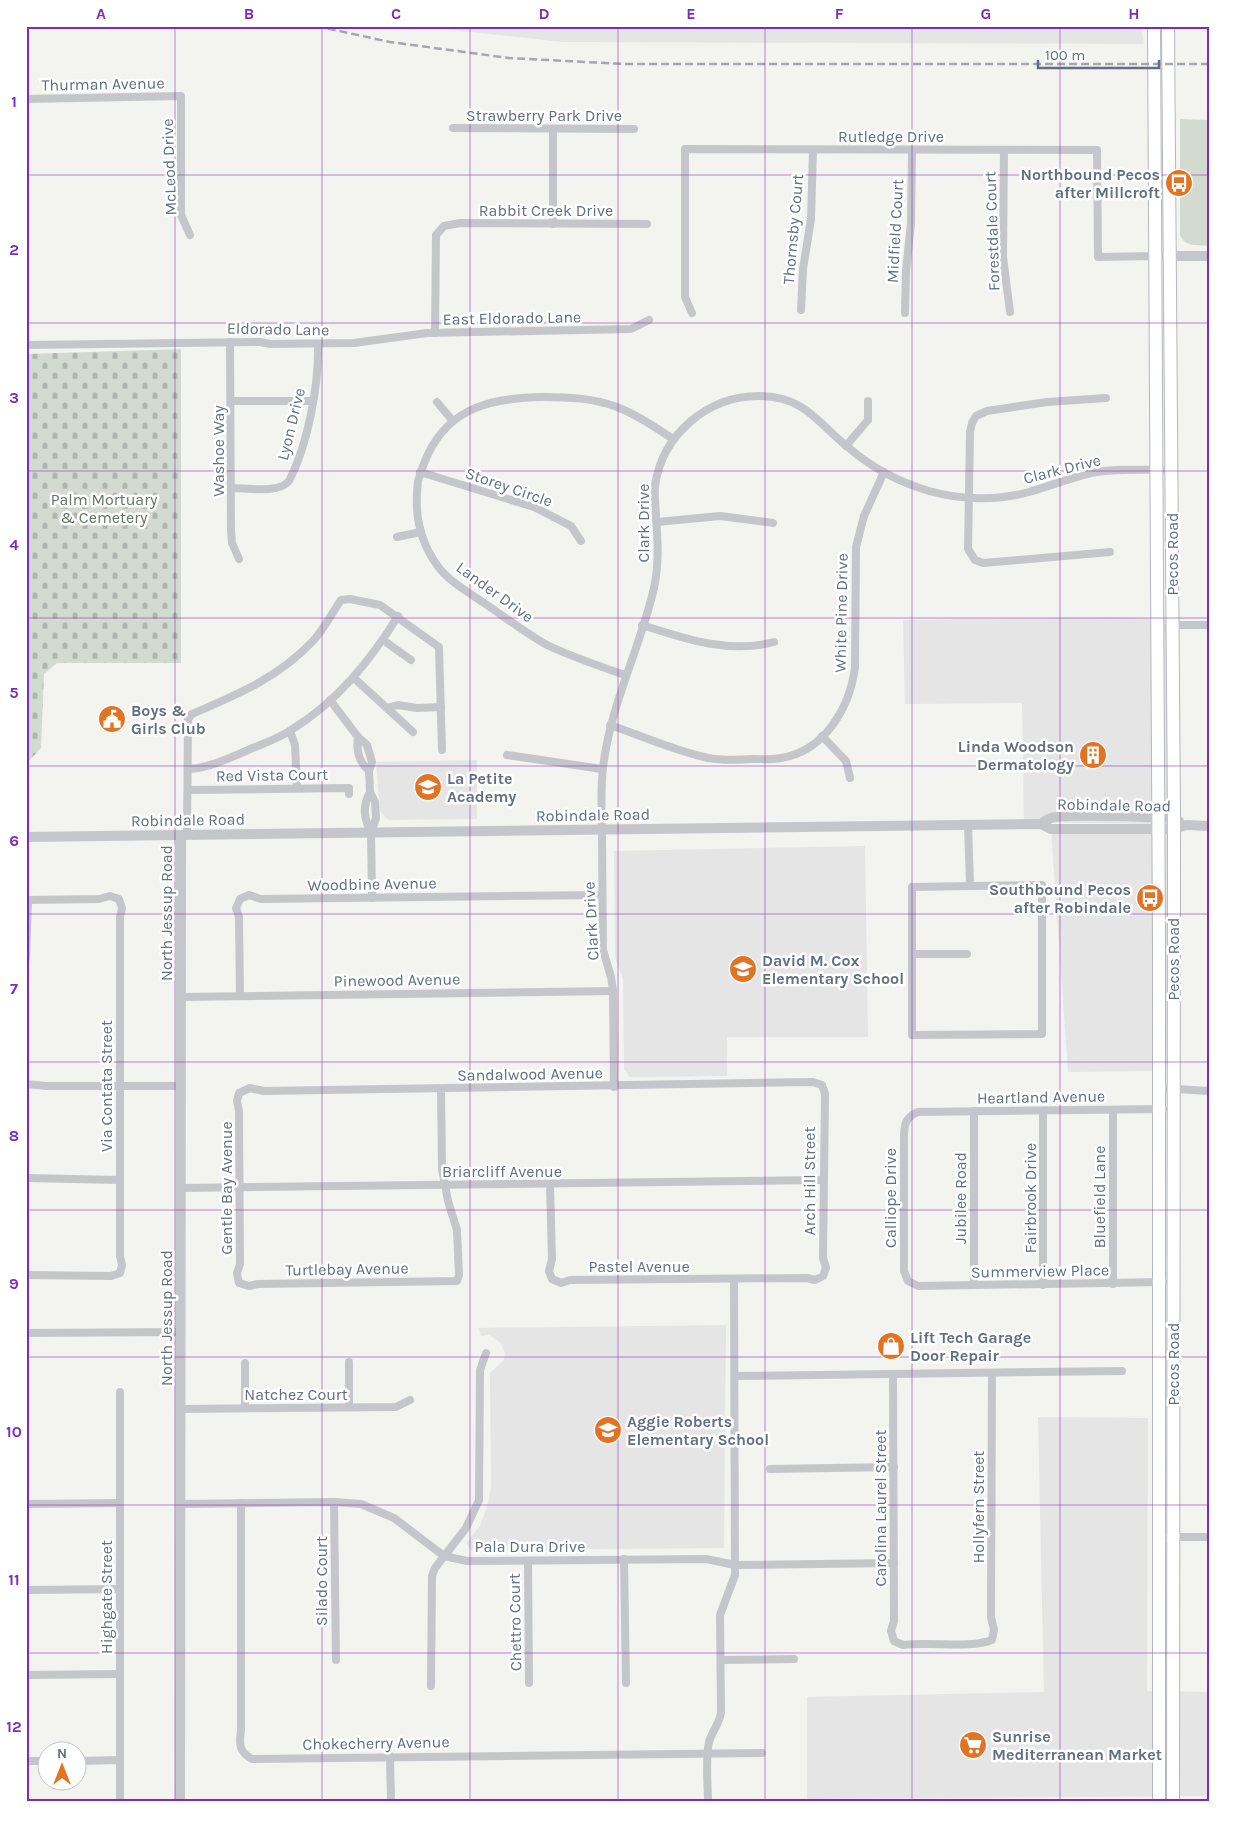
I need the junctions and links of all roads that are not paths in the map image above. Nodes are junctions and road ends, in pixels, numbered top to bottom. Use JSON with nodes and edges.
{"nodes":[{"id":1,"x":1154,"y":26,"type":"edge"},
{"id":2,"x":1168,"y":26,"type":"edge"},
{"id":3,"x":181,"y":96,"type":"joint"},
{"id":4,"x":26,"y":99,"type":"edge"},
{"id":5,"x":453,"y":128,"type":"dead end"},
{"id":6,"x":553,"y":129,"type":"junction"},
{"id":7,"x":634,"y":129,"type":"dead end"},
{"id":8,"x":813,"y":150,"type":"junction"},
{"id":9,"x":912,"y":150,"type":"junction"},
{"id":10,"x":1004,"y":150,"type":"junction"},
{"id":11,"x":553,"y":224,"type":"junction"},
{"id":12,"x":647,"y":224,"type":"dead end"},
{"id":13,"x":190,"y":235,"type":"dead end"},
{"id":14,"x":1156,"y":256,"type":"junction"},
{"id":15,"x":1170,"y":256,"type":"junction"},
{"id":16,"x":1209,"y":256,"type":"edge"},
{"id":17,"x":801,"y":310,"type":"dead end"},
{"id":18,"x":1010,"y":312,"type":"dead end"},
{"id":19,"x":692,"y":313,"type":"dead end"},
{"id":20,"x":905,"y":313,"type":"dead end"},
{"id":21,"x":649,"y":320,"type":"dead end"},
{"id":22,"x":435,"y":333,"type":"junction"},
{"id":23,"x":374,"y":340,"type":"joint"},
{"id":24,"x":230,"y":342,"type":"junction"},
{"id":25,"x":26,"y":344,"type":"edge"},
{"id":26,"x":318,"y":344,"type":"junction"},
{"id":27,"x":1106,"y":398,"type":"dead end"},
{"id":28,"x":868,"y":400,"type":"dead end"},
{"id":29,"x":232,"y":401,"type":"junction"},
{"id":30,"x":312,"y":401,"type":"junction"},
{"id":31,"x":437,"y":402,"type":"dead end"},
{"id":32,"x":452,"y":420,"type":"junction"},
{"id":33,"x":673,"y":439,"type":"junction"},
{"id":34,"x":846,"y":446,"type":"junction"},
{"id":35,"x":1157,"y":470,"type":"junction"},
{"id":36,"x":1171,"y":470,"type":"junction"},
{"id":37,"x":420,"y":472,"type":"junction"},
{"id":38,"x":884,"y":472,"type":"junction"},
{"id":39,"x":232,"y":488,"type":"junction"},
{"id":40,"x":971,"y":497,"type":"junction"},
{"id":41,"x":657,"y":522,"type":"junction"},
{"id":42,"x":773,"y":523,"type":"dead end"},
{"id":43,"x":421,"y":532,"type":"junction"},
{"id":44,"x":397,"y":537,"type":"dead end"},
{"id":45,"x":581,"y":541,"type":"dead end"},
{"id":46,"x":1110,"y":552,"type":"dead end"},
{"id":47,"x":239,"y":559,"type":"dead end"},
{"id":48,"x":398,"y":616,"type":"junction"},
{"id":49,"x":642,"y":625,"type":"junction"},
{"id":50,"x":1209,"y":625,"type":"edge"},
{"id":51,"x":1173,"y":626,"type":"junction"},
{"id":52,"x":1158,"y":631,"type":"junction"},
{"id":53,"x":383,"y":640,"type":"junction"},
{"id":54,"x":774,"y":642,"type":"dead end"},
{"id":55,"x":411,"y":660,"type":"dead end"},
{"id":56,"x":625,"y":676,"type":"junction"},
{"id":57,"x":354,"y":678,"type":"junction"},
{"id":58,"x":330,"y":700,"type":"junction"},
{"id":59,"x":440,"y":707,"type":"junction"},
{"id":60,"x":387,"y":708,"type":"junction"},
{"id":61,"x":610,"y":725,"type":"junction"},
{"id":62,"x":290,"y":731,"type":"junction"},
{"id":63,"x":413,"y":732,"type":"dead end"},
{"id":64,"x":822,"y":736,"type":"junction"},
{"id":65,"x":442,"y":750,"type":"dead end"},
{"id":66,"x":507,"y":755,"type":"dead end"},
{"id":67,"x":188,"y":769,"type":"junction"},
{"id":68,"x":602,"y":769,"type":"junction"},
{"id":69,"x":850,"y":778,"type":"dead end"},
{"id":70,"x":297,"y":788,"type":"junction"},
{"id":71,"x":188,"y":790,"type":"junction"},
{"id":72,"x":349,"y":794,"type":"dead end"},
{"id":73,"x":1159,"y":823,"type":"junction"},
{"id":74,"x":1174,"y":824,"type":"junction"},
{"id":75,"x":968,"y":825,"type":"junction"},
{"id":76,"x":1209,"y":826,"type":"edge"},
{"id":77,"x":602,"y":829,"type":"junction"},
{"id":78,"x":371,"y":833,"type":"junction"},
{"id":79,"x":184,"y":835,"type":"junction"},
{"id":80,"x":26,"y":837,"type":"edge"},
{"id":81,"x":970,"y":886,"type":"junction"},
{"id":82,"x":602,"y":895,"type":"junction"},
{"id":83,"x":372,"y":898,"type":"junction"},
{"id":84,"x":27,"y":900,"type":"edge"},
{"id":85,"x":1159,"y":944,"type":"junction"},
{"id":86,"x":912,"y":954,"type":"junction"},
{"id":87,"x":967,"y":954,"type":"dead end"},
{"id":88,"x":26,"y":958,"type":"edge"},
{"id":89,"x":1173,"y":979,"type":"junction"},
{"id":90,"x":613,"y":991,"type":"junction"},
{"id":91,"x":181,"y":996,"type":"junction"},
{"id":92,"x":240,"y":996,"type":"junction"},
{"id":93,"x":26,"y":1084,"type":"edge"},
{"id":94,"x":822,"y":1085,"type":"joint"},
{"id":95,"x":120,"y":1086,"type":"junction"},
{"id":96,"x":182,"y":1086,"type":"junction"},
{"id":97,"x":614,"y":1087,"type":"junction"},
{"id":98,"x":1159,"y":1088,"type":"junction"},
{"id":99,"x":441,"y":1089,"type":"junction"},
{"id":100,"x":1173,"y":1089,"type":"junction"},
{"id":101,"x":1209,"y":1091,"type":"edge"},
{"id":102,"x":240,"y":1093,"type":"joint"},
{"id":103,"x":1159,"y":1109,"type":"junction"},
{"id":104,"x":1113,"y":1110,"type":"junction"},
{"id":105,"x":1173,"y":1110,"type":"junction"},
{"id":106,"x":974,"y":1111,"type":"junction"},
{"id":107,"x":1044,"y":1111,"type":"junction"},
{"id":108,"x":909,"y":1116,"type":"joint"},
{"id":109,"x":26,"y":1178,"type":"edge"},
{"id":110,"x":120,"y":1180,"type":"junction"},
{"id":111,"x":823,"y":1180,"type":"junction"},
{"id":112,"x":550,"y":1184,"type":"junction"},
{"id":113,"x":444,"y":1185,"type":"junction"},
{"id":114,"x":181,"y":1188,"type":"junction"},
{"id":115,"x":239,"y":1188,"type":"junction"},
{"id":116,"x":26,"y":1275,"type":"edge"},
{"id":117,"x":822,"y":1276,"type":"joint"},
{"id":118,"x":734,"y":1279,"type":"junction"},
{"id":119,"x":908,"y":1281,"type":"joint"},
{"id":120,"x":1159,"y":1282,"type":"junction"},
{"id":121,"x":1173,"y":1282,"type":"junction"},
{"id":122,"x":239,"y":1283,"type":"joint"},
{"id":123,"x":1113,"y":1284,"type":"junction"},
{"id":124,"x":1044,"y":1285,"type":"junction"},
{"id":125,"x":974,"y":1286,"type":"junction"},
{"id":126,"x":181,"y":1332,"type":"junction"},
{"id":127,"x":26,"y":1333,"type":"edge"},
{"id":128,"x":486,"y":1353,"type":"dead end"},
{"id":129,"x":349,"y":1362,"type":"dead end"},
{"id":130,"x":245,"y":1363,"type":"dead end"},
{"id":131,"x":1122,"y":1371,"type":"dead end"},
{"id":132,"x":992,"y":1373,"type":"junction"},
{"id":133,"x":893,"y":1374,"type":"junction"},
{"id":134,"x":735,"y":1376,"type":"junction"},
{"id":135,"x":120,"y":1392,"type":"dead end"},
{"id":136,"x":410,"y":1400,"type":"dead end"},
{"id":137,"x":245,"y":1408,"type":"junction"},
{"id":138,"x":349,"y":1408,"type":"junction"},
{"id":139,"x":181,"y":1409,"type":"junction"},
{"id":140,"x":894,"y":1467,"type":"junction"},
{"id":141,"x":770,"y":1468,"type":"dead end"},
{"id":142,"x":334,"y":1502,"type":"junction"},
{"id":143,"x":120,"y":1503,"type":"junction"},
{"id":144,"x":241,"y":1503,"type":"junction"},
{"id":145,"x":26,"y":1504,"type":"edge"},
{"id":146,"x":182,"y":1504,"type":"junction"},
{"id":147,"x":1173,"y":1537,"type":"junction"},
{"id":148,"x":1209,"y":1537,"type":"edge"},
{"id":149,"x":1159,"y":1539,"type":"junction"},
{"id":150,"x":444,"y":1556,"type":"junction"},
{"id":151,"x":528,"y":1560,"type":"junction"},
{"id":152,"x":624,"y":1560,"type":"junction"},
{"id":153,"x":894,"y":1563,"type":"junction"},
{"id":154,"x":735,"y":1565,"type":"junction"},
{"id":155,"x":120,"y":1589,"type":"junction"},
{"id":156,"x":26,"y":1590,"type":"edge"},
{"id":157,"x":894,"y":1641,"type":"joint"},
{"id":158,"x":794,"y":1659,"type":"dead end"},
{"id":159,"x":336,"y":1660,"type":"dead end"},
{"id":160,"x":721,"y":1660,"type":"junction"},
{"id":161,"x":120,"y":1674,"type":"junction"},
{"id":162,"x":26,"y":1675,"type":"edge"},
{"id":163,"x":529,"y":1683,"type":"dead end"},
{"id":164,"x":626,"y":1683,"type":"dead end"},
{"id":165,"x":431,"y":1686,"type":"dead end"},
{"id":166,"x":708,"y":1752,"type":"junction"},
{"id":167,"x":762,"y":1753,"type":"dead end"},
{"id":168,"x":390,"y":1756,"type":"junction"},
{"id":169,"x":120,"y":1760,"type":"junction"},
{"id":170,"x":88,"y":1761,"type":"edge"},
{"id":171,"x":120,"y":1802,"type":"edge"},
{"id":172,"x":180,"y":1802,"type":"edge"},
{"id":173,"x":390,"y":1802,"type":"edge"},
{"id":174,"x":708,"y":1802,"type":"edge"},
{"id":175,"x":1159,"y":1802,"type":"edge"},
{"id":176,"x":1173,"y":1802,"type":"edge"}],
"edges":[{"from":1,"to":14,"type":"main road","name":"Pecos Road"},
{"from":2,"to":15,"type":"main road","name":"Pecos Road"},
{"from":3,"to":4,"type":"street","name":"Thurman Avenue"},
{"from":3,"to":13,"type":"street","name":"McLeod Drive"},
{"from":5,"to":6,"type":"street","name":"Strawberry Park Drive"},
{"from":6,"to":7,"type":"street","name":"Strawberry Park Drive"},
{"from":6,"to":11,"type":"street"},
{"from":8,"to":9,"type":"street","name":"Rutledge Drive"},
{"from":8,"to":17,"type":"street","name":"Thornsby Court"},
{"from":8,"to":19,"type":"street","name":"Rutledge Drive"},
{"from":9,"to":10,"type":"street","name":"Rutledge Drive"},
{"from":9,"to":20,"type":"street","name":"Midfield Court"},
{"from":10,"to":14,"type":"street","name":"Rutledge Drive"},
{"from":10,"to":18,"type":"street","name":"Forestdale Court"},
{"from":11,"to":12,"type":"street","name":"Rabbit Creek Drive"},
{"from":11,"to":22,"type":"street","name":"Rabbit Creek Drive"},
{"from":14,"to":15,"type":"street"},
{"from":14,"to":35,"type":"main road","name":"Pecos Road"},
{"from":15,"to":16,"type":"street"},
{"from":15,"to":36,"type":"main road","name":"Pecos Road"},
{"from":21,"to":22,"type":"street","name":"East Eldorado Lane"},
{"from":22,"to":23,"type":"street","name":"East Eldorado Lane"},
{"from":23,"to":26,"type":"street","name":"Eldorado Lane"},
{"from":24,"to":25,"type":"street","name":"Eldorado Lane"},
{"from":24,"to":26,"type":"street","name":"Eldorado Lane"},
{"from":24,"to":29,"type":"street","name":"Washoe Way"},
{"from":26,"to":30,"type":"street","name":"Lyon Drive"},
{"from":27,"to":40,"type":"street"},
{"from":28,"to":34,"type":"street"},
{"from":29,"to":30,"type":"street"},
{"from":29,"to":39,"type":"street","name":"Washoe Way"},
{"from":30,"to":39,"type":"street","name":"Lyon Drive"},
{"from":31,"to":32,"type":"street"},
{"from":32,"to":33,"type":"street","name":"Lander Drive"},
{"from":32,"to":37,"type":"street","name":"Lander Drive"},
{"from":33,"to":34,"type":"street","name":"Clark Drive"},
{"from":33,"to":41,"type":"street","name":"Clark Drive"},
{"from":34,"to":38,"type":"street","name":"Clark Drive"},
{"from":35,"to":36,"type":"street","name":"Clark Drive"},
{"from":35,"to":40,"type":"street","name":"Clark Drive"},
{"from":35,"to":52,"type":"main road","name":"Pecos Road"},
{"from":36,"to":51,"type":"main road","name":"Pecos Road"},
{"from":37,"to":43,"type":"street","name":"Lander Drive"},
{"from":37,"to":45,"type":"street","name":"Storey Circle"},
{"from":38,"to":40,"type":"street","name":"Clark Drive"},
{"from":38,"to":64,"type":"street","name":"White Pine Drive"},
{"from":39,"to":47,"type":"street","name":"Washoe Way"},
{"from":40,"to":46,"type":"street"},
{"from":41,"to":42,"type":"street"},
{"from":41,"to":49,"type":"street","name":"Clark Drive"},
{"from":43,"to":44,"type":"street"},
{"from":43,"to":56,"type":"street","name":"Lander Drive"},
{"from":48,"to":53,"type":"street"},
{"from":48,"to":59,"type":"street"},
{"from":48,"to":67,"type":"street"},
{"from":49,"to":54,"type":"street"},
{"from":49,"to":56,"type":"street","name":"Clark Drive"},
{"from":50,"to":51,"type":"street"},
{"from":51,"to":52,"type":"street"},
{"from":51,"to":74,"type":"main road","name":"Pecos Road"},
{"from":52,"to":73,"type":"main road","name":"Pecos Road"},
{"from":53,"to":55,"type":"street"},
{"from":53,"to":57,"type":"street"},
{"from":56,"to":61,"type":"street","name":"Clark Drive"},
{"from":57,"to":58,"type":"street"},
{"from":57,"to":60,"type":"street"},
{"from":58,"to":62,"type":"street"},
{"from":58,"to":78,"type":"street"},
{"from":59,"to":60,"type":"street"},
{"from":59,"to":65,"type":"street"},
{"from":60,"to":63,"type":"street"},
{"from":61,"to":64,"type":"street","name":"White Pine Drive"},
{"from":61,"to":68,"type":"street","name":"Clark Drive"},
{"from":62,"to":67,"type":"street"},
{"from":62,"to":70,"type":"street"},
{"from":64,"to":69,"type":"street"},
{"from":66,"to":68,"type":"street"},
{"from":67,"to":71,"type":"street"},
{"from":68,"to":77,"type":"street","name":"Clark Drive"},
{"from":70,"to":71,"type":"street","name":"Red Vista Court"},
{"from":70,"to":72,"type":"street","name":"Red Vista Court"},
{"from":71,"to":79,"type":"street"},
{"from":73,"to":74,"type":"street","name":"Robindale Road"},
{"from":73,"to":75,"type":"street","name":"Robindale Road"},
{"from":73,"to":85,"type":"main road","name":"Pecos Road"},
{"from":74,"to":76,"type":"street","name":"Robindale Road"},
{"from":74,"to":89,"type":"main road","name":"Pecos Road"},
{"from":75,"to":77,"type":"street","name":"Robindale Road"},
{"from":75,"to":81,"type":"street"},
{"from":77,"to":78,"type":"street","name":"Robindale Road"},
{"from":77,"to":82,"type":"street","name":"Clark Drive"},
{"from":78,"to":79,"type":"street","name":"Robindale Road"},
{"from":78,"to":83,"type":"street"},
{"from":79,"to":80,"type":"street","name":"Robindale Road"},
{"from":79,"to":91,"type":"street","name":"North Jessup Road"},
{"from":81,"to":86,"type":"street"},
{"from":81,"to":86,"type":"street"},
{"from":82,"to":83,"type":"street","name":"Woodbine Avenue"},
{"from":82,"to":90,"type":"street","name":"Clark Drive"},
{"from":83,"to":92,"type":"street","name":"Woodbine Avenue"},
{"from":84,"to":88,"type":"street"},
{"from":84,"to":95,"type":"street","name":"Via Contata Street"},
{"from":85,"to":89,"type":"main road"},
{"from":85,"to":98,"type":"main road","name":"Pecos Road"},
{"from":86,"to":87,"type":"street"},
{"from":89,"to":100,"type":"main road","name":"Pecos Road"},
{"from":90,"to":92,"type":"street","name":"Pinewood Avenue"},
{"from":90,"to":97,"type":"street","name":"Clark Drive"},
{"from":91,"to":92,"type":"street","name":"Pinewood Avenue"},
{"from":91,"to":96,"type":"street","name":"North Jessup Road"},
{"from":93,"to":95,"type":"street"},
{"from":94,"to":97,"type":"street","name":"Sandalwood Avenue"},
{"from":94,"to":111,"type":"street","name":"Arch Hill Street"},
{"from":95,"to":96,"type":"street"},
{"from":95,"to":110,"type":"street","name":"Via Contata Street"},
{"from":96,"to":114,"type":"street","name":"North Jessup Road"},
{"from":97,"to":99,"type":"street","name":"Sandalwood Avenue"},
{"from":98,"to":100,"type":"street"},
{"from":98,"to":103,"type":"main road","name":"Pecos Road"},
{"from":99,"to":102,"type":"street","name":"Sandalwood Avenue"},
{"from":99,"to":113,"type":"street"},
{"from":100,"to":101,"type":"street"},
{"from":100,"to":105,"type":"main road","name":"Pecos Road"},
{"from":102,"to":115,"type":"street","name":"Gentle Bay Avenue"},
{"from":103,"to":104,"type":"street","name":"Heartland Avenue"},
{"from":103,"to":105,"type":"street","name":"Heartland Avenue"},
{"from":103,"to":120,"type":"main road","name":"Pecos Road"},
{"from":104,"to":107,"type":"street","name":"Heartland Avenue"},
{"from":104,"to":123,"type":"street","name":"Bluefield Lane"},
{"from":105,"to":121,"type":"main road","name":"Pecos Road"},
{"from":106,"to":107,"type":"street","name":"Heartland Avenue"},
{"from":106,"to":108,"type":"street","name":"Heartland Avenue"},
{"from":106,"to":125,"type":"street","name":"Jubilee Road"},
{"from":107,"to":124,"type":"street","name":"Fairbrook Drive"},
{"from":108,"to":119,"type":"street","name":"Calliope Drive"},
{"from":109,"to":110,"type":"street"},
{"from":110,"to":116,"type":"street","name":"Via Contata Street"},
{"from":111,"to":112,"type":"street","name":"Briarcliff Avenue"},
{"from":111,"to":117,"type":"street","name":"Arch Hill Street"},
{"from":112,"to":113,"type":"street","name":"Briarcliff Avenue"},
{"from":112,"to":118,"type":"street","name":"Pastel Avenue"},
{"from":113,"to":115,"type":"street","name":"Briarcliff Avenue"},
{"from":113,"to":122,"type":"street","name":"Turtlebay Avenue"},
{"from":114,"to":115,"type":"street","name":"Briarcliff Avenue"},
{"from":114,"to":126,"type":"street","name":"North Jessup Road"},
{"from":115,"to":122,"type":"street","name":"Gentle Bay Avenue"},
{"from":117,"to":118,"type":"street","name":"Pastel Avenue"},
{"from":118,"to":134,"type":"street"},
{"from":119,"to":125,"type":"street","name":"Summerview Place"},
{"from":120,"to":121,"type":"street","name":"Summerview Place"},
{"from":120,"to":123,"type":"street","name":"Summerview Place"},
{"from":120,"to":149,"type":"main road","name":"Pecos Road"},
{"from":121,"to":147,"type":"main road","name":"Pecos Road"},
{"from":123,"to":124,"type":"street","name":"Summerview Place"},
{"from":124,"to":125,"type":"street","name":"Summerview Place"},
{"from":126,"to":127,"type":"street"},
{"from":126,"to":139,"type":"street","name":"North Jessup Road"},
{"from":128,"to":150,"type":"street"},
{"from":129,"to":138,"type":"street"},
{"from":130,"to":137,"type":"street"},
{"from":131,"to":132,"type":"street"},
{"from":132,"to":133,"type":"street"},
{"from":132,"to":157,"type":"street","name":"Hollyfern Street"},
{"from":133,"to":134,"type":"street"},
{"from":133,"to":140,"type":"street","name":"Carolina Laurel Street"},
{"from":134,"to":154,"type":"street"},
{"from":135,"to":143,"type":"street","name":"Highgate Street"},
{"from":136,"to":138,"type":"street","name":"Natchez Court"},
{"from":137,"to":138,"type":"street","name":"Natchez Court"},
{"from":137,"to":139,"type":"street","name":"Natchez Court"},
{"from":139,"to":146,"type":"street","name":"North Jessup Road"},
{"from":140,"to":141,"type":"street"},
{"from":140,"to":153,"type":"street","name":"Carolina Laurel Street"},
{"from":142,"to":144,"type":"street","name":"Pala Dura Drive"},
{"from":142,"to":150,"type":"street","name":"Pala Dura Drive"},
{"from":142,"to":159,"type":"street","name":"Silado Court"},
{"from":143,"to":145,"type":"street"},
{"from":143,"to":155,"type":"street","name":"Highgate Street"},
{"from":144,"to":146,"type":"street","name":"Pala Dura Drive"},
{"from":144,"to":168,"type":"street","name":"Chokecherry Avenue"},
{"from":146,"to":172,"type":"street","name":"North Jessup Road"},
{"from":147,"to":148,"type":"street"},
{"from":147,"to":149,"type":"street"},
{"from":147,"to":176,"type":"main road","name":"Pecos Road"},
{"from":149,"to":175,"type":"main road","name":"Pecos Road"},
{"from":150,"to":151,"type":"street","name":"Pala Dura Drive"},
{"from":150,"to":165,"type":"street"},
{"from":151,"to":152,"type":"street","name":"Pala Dura Drive"},
{"from":151,"to":163,"type":"street","name":"Chettro Court"},
{"from":152,"to":154,"type":"street","name":"Pala Dura Drive"},
{"from":152,"to":164,"type":"street"},
{"from":153,"to":154,"type":"street","name":"Pala Dura Drive"},
{"from":153,"to":157,"type":"street","name":"Carolina Laurel Street"},
{"from":154,"to":160,"type":"street"},
{"from":155,"to":156,"type":"street"},
{"from":155,"to":161,"type":"street","name":"Highgate Street"},
{"from":158,"to":160,"type":"street"},
{"from":160,"to":166,"type":"street"},
{"from":161,"to":162,"type":"street"},
{"from":161,"to":169,"type":"street","name":"Highgate Street"},
{"from":166,"to":167,"type":"street","name":"Chokecherry Avenue"},
{"from":166,"to":168,"type":"street","name":"Chokecherry Avenue"},
{"from":166,"to":174,"type":"street"},
{"from":168,"to":173,"type":"street"},
{"from":169,"to":170,"type":"street"},
{"from":169,"to":171,"type":"street","name":"Highgate Street"}]}
